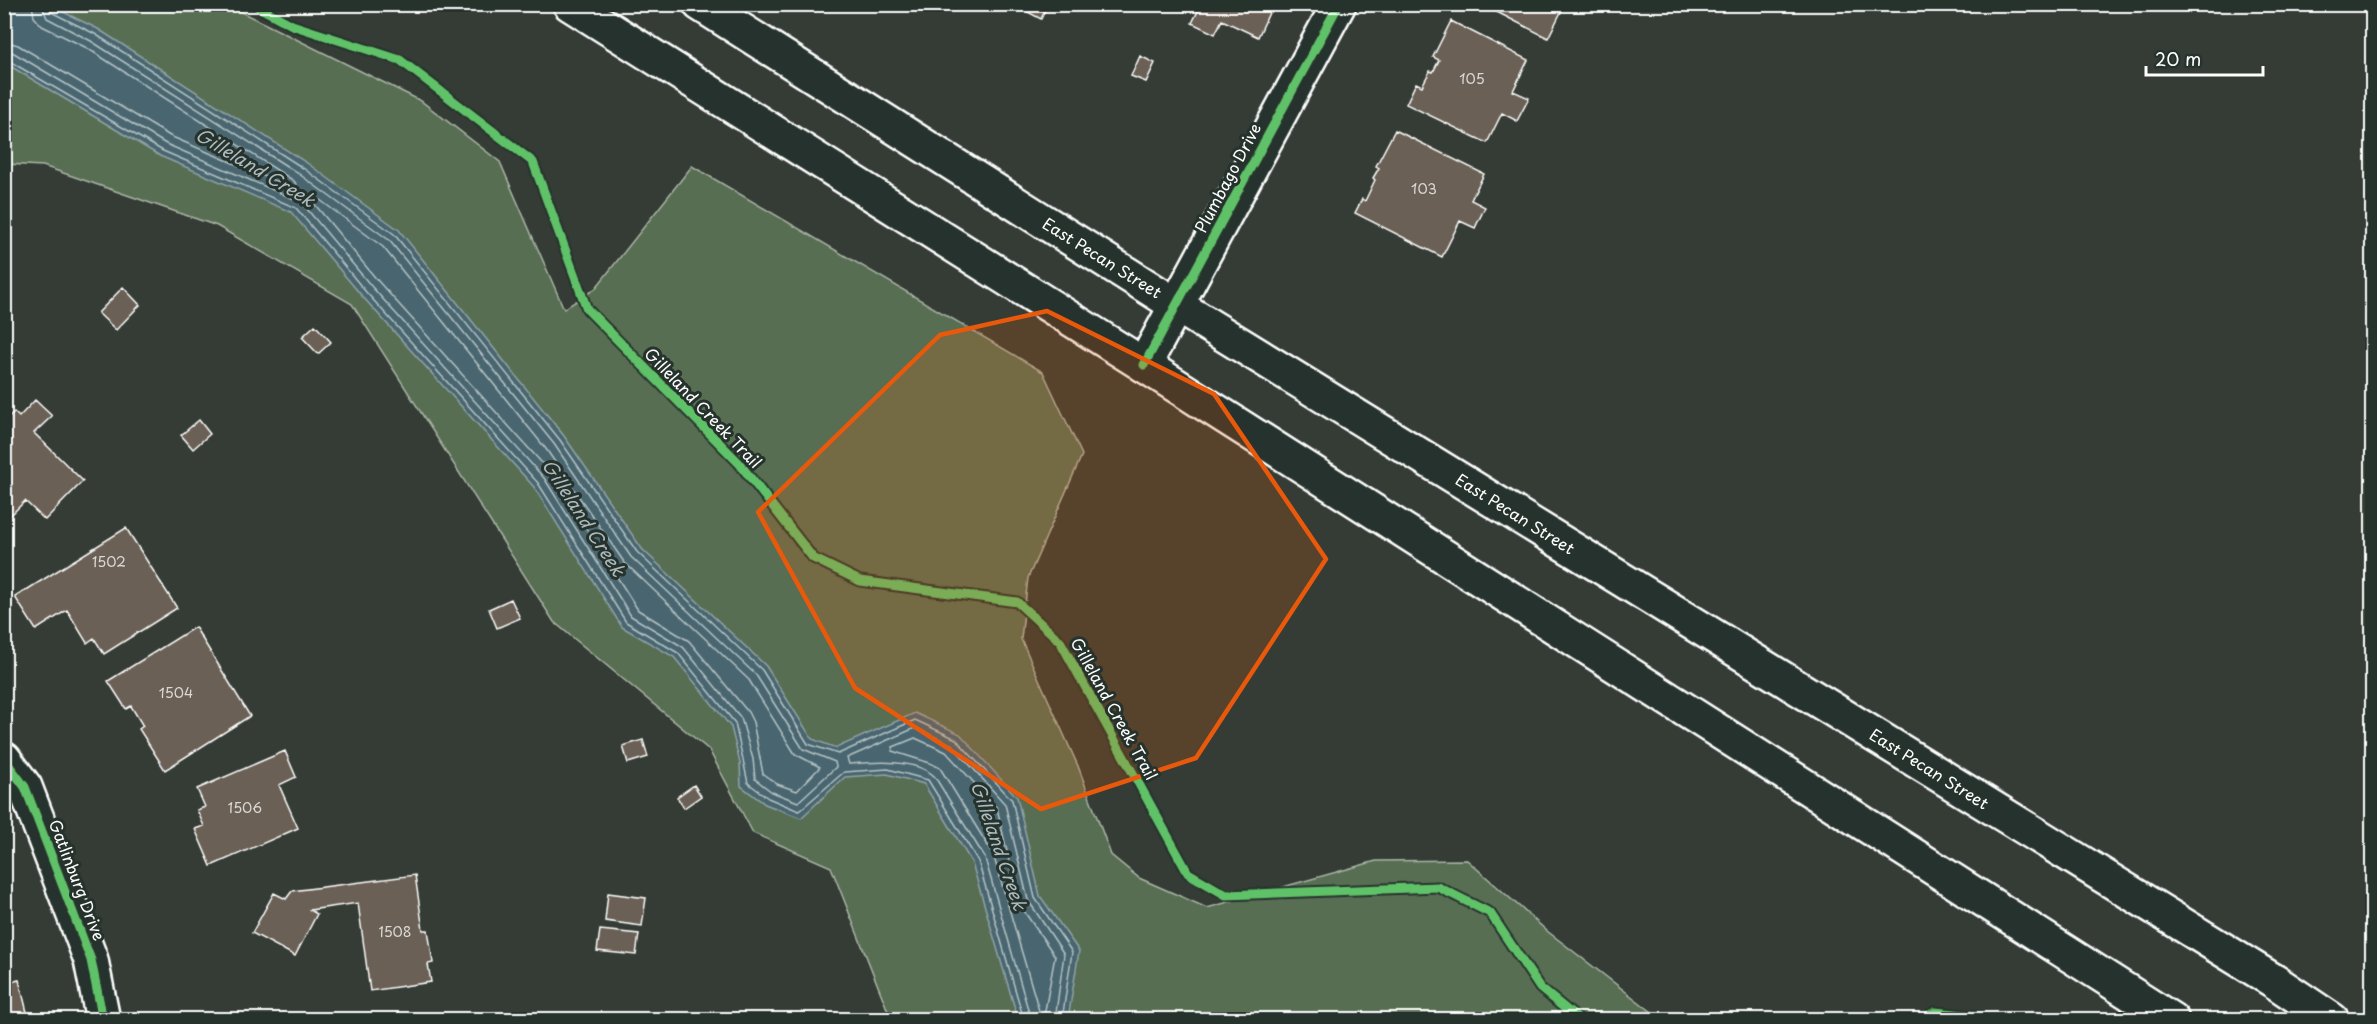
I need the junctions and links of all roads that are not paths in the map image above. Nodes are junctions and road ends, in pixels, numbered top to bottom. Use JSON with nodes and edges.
{"nodes":[{"id":1,"x":570,"y":4,"type":"edge"},
{"id":2,"x":700,"y":4,"type":"edge"},
{"id":3,"x":1339,"y":4,"type":"edge"},
{"id":4,"x":1176,"y":305,"type":"junction"},
{"id":5,"x":1144,"y":365,"type":"junction"},
{"id":6,"x":4,"y":759,"type":"edge"},
{"id":7,"x":103,"y":1020,"type":"edge"},
{"id":8,"x":2172,"y":1020,"type":"edge"},
{"id":9,"x":2332,"y":1020,"type":"edge"}],
"edges":[{"from":1,"to":5,"type":"main road"},
{"from":2,"to":4,"type":"main road","name":"East Pecan Street"},
{"from":3,"to":4,"type":"main road","name":"Plumbago Drive"},
{"from":4,"to":5,"type":"main road","name":"Plumbago Drive"},
{"from":4,"to":9,"type":"main road","name":"East Pecan Street"},
{"from":5,"to":8,"type":"main road"},
{"from":6,"to":7,"type":"main road","name":"Gatlinburg Drive"}]}
